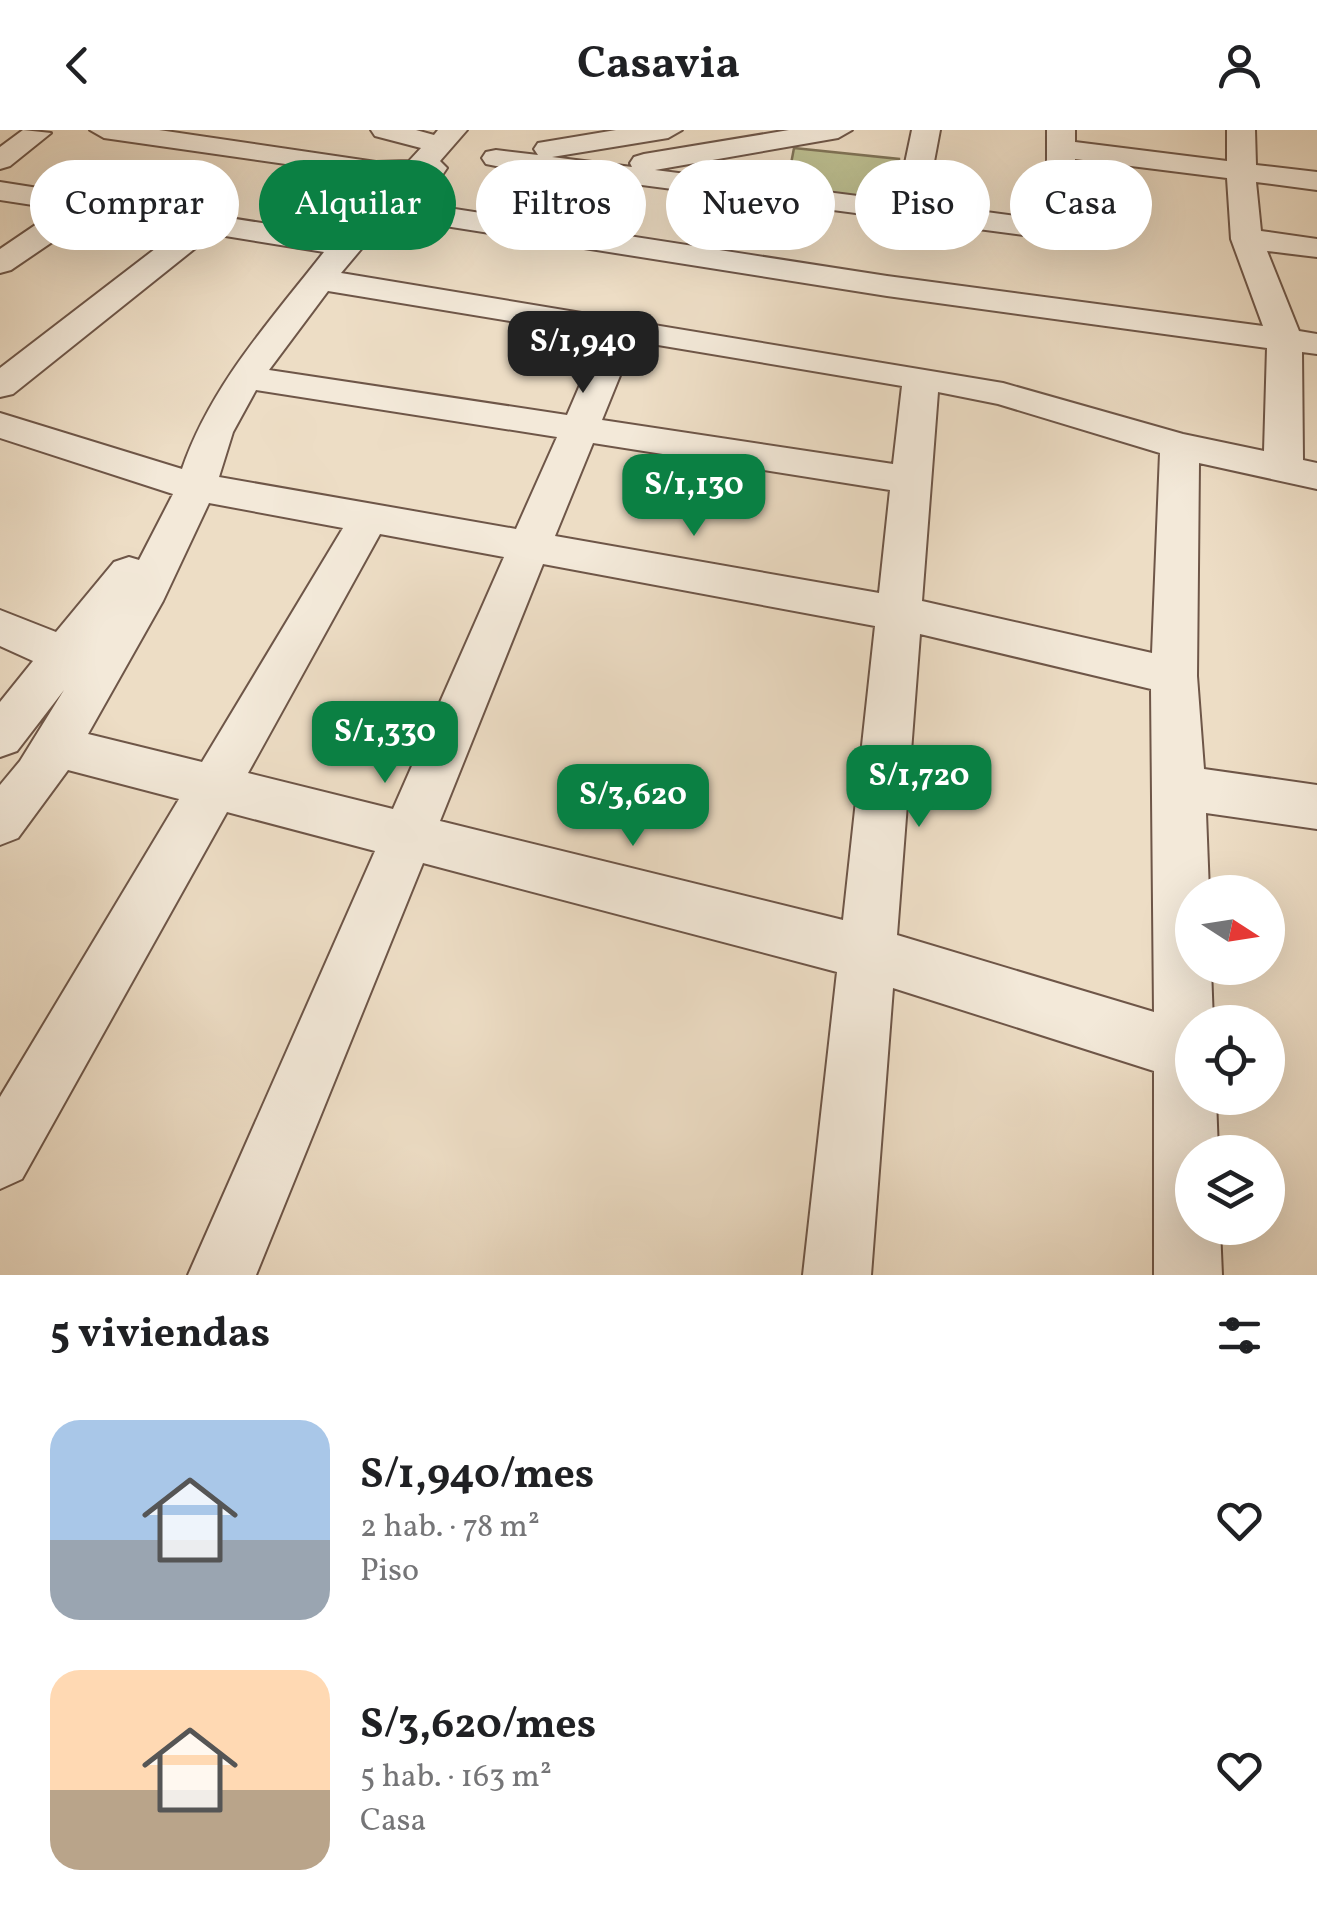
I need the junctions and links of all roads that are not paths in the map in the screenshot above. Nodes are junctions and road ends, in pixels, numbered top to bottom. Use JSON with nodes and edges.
{"nodes":[{"id":1,"x":104,"y":130,"type":"edge"},
{"id":2,"x":385,"y":130,"type":"edge"},
{"id":3,"x":668,"y":130,"type":"edge"},
{"id":4,"x":838,"y":130,"type":"edge"},
{"id":5,"x":926,"y":130,"type":"edge"},
{"id":6,"x":1241,"y":130,"type":"edge"},
{"id":7,"x":36,"y":133,"type":"dead end"},
{"id":8,"x":445,"y":137,"type":"edge"},
{"id":9,"x":1061,"y":140,"type":"edge"},
{"id":10,"x":496,"y":158,"type":"junction"},
{"id":11,"x":0,"y":160,"type":"edge"},
{"id":12,"x":303,"y":160,"type":"edge"},
{"id":13,"x":423,"y":160,"type":"edge"},
{"id":14,"x":511,"y":160,"type":"edge"},
{"id":15,"x":920,"y":160,"type":"edge"},
{"id":16,"x":646,"y":163,"type":"edge"},
{"id":17,"x":456,"y":165,"type":"edge"},
{"id":18,"x":1240,"y":171,"type":"junction"},
{"id":19,"x":646,"y":178,"type":"edge"},
{"id":20,"x":1317,"y":181,"type":"edge"},
{"id":21,"x":0,"y":191,"type":"edge"},
{"id":22,"x":30,"y":196,"type":"edge"},
{"id":23,"x":855,"y":205,"type":"edge"},
{"id":24,"x":456,"y":219,"type":"edge"},
{"id":25,"x":990,"y":222,"type":"edge"},
{"id":26,"x":1248,"y":239,"type":"junction"},
{"id":27,"x":30,"y":243,"type":"edge"},
{"id":28,"x":1317,"y":248,"type":"edge"},
{"id":29,"x":174,"y":250,"type":"edge"},
{"id":30,"x":342,"y":250,"type":"edge"},
{"id":31,"x":0,"y":264,"type":"edge"},
{"id":32,"x":323,"y":280,"type":"junction"},
{"id":33,"x":622,"y":328,"type":"junction"},
{"id":34,"x":1301,"y":341,"type":"edge"},
{"id":35,"x":245,"y":378,"type":"junction"},
{"id":36,"x":921,"y":378,"type":"junction"},
{"id":37,"x":0,"y":386,"type":"edge"},
{"id":38,"x":0,"y":424,"type":"edge"},
{"id":39,"x":579,"y":429,"type":"junction"},
{"id":40,"x":1180,"y":446,"type":"junction"},
{"id":41,"x":1300,"y":453,"type":"edge"},
{"id":42,"x":911,"y":480,"type":"junction"},
{"id":43,"x":196,"y":487,"type":"junction"},
{"id":44,"x":368,"y":518,"type":"junction"},
{"id":45,"x":530,"y":547,"type":"junction"},
{"id":46,"x":898,"y":613,"type":"junction"},
{"id":47,"x":0,"y":626,"type":"edge"},
{"id":48,"x":82,"y":663,"type":"junction"},
{"id":49,"x":1174,"y":676,"type":"junction"},
{"id":50,"x":0,"y":737,"type":"edge"},
{"id":51,"x":55,"y":746,"type":"junction"},
{"id":52,"x":214,"y":786,"type":"junction"},
{"id":53,"x":1180,"y":787,"type":"junction"},
{"id":54,"x":1317,"y":807,"type":"edge"},
{"id":55,"x":0,"y":822,"type":"edge"},
{"id":56,"x":408,"y":836,"type":"junction"},
{"id":57,"x":867,"y":952,"type":"junction"},
{"id":58,"x":1183,"y":1005,"type":"edge"},
{"id":59,"x":1175,"y":1047,"type":"edge"},
{"id":60,"x":1185,"y":1115,"type":"edge"},
{"id":61,"x":0,"y":1157,"type":"edge"},
{"id":62,"x":222,"y":1275,"type":"edge"},
{"id":63,"x":836,"y":1275,"type":"edge"},
{"id":64,"x":1188,"y":1275,"type":"edge"}],
"edges":[{"from":1,"to":12,"type":"street"},
{"from":2,"to":8,"type":"street"},
{"from":3,"to":10,"type":"street"},
{"from":4,"to":16,"type":"street"},
{"from":5,"to":15,"type":"street"},
{"from":6,"to":18,"type":"street"},
{"from":7,"to":11,"type":"street"},
{"from":8,"to":13,"type":"street"},
{"from":9,"to":18,"type":"street"},
{"from":9,"to":25,"type":"street"},
{"from":10,"to":14,"type":"street"},
{"from":10,"to":17,"type":"street"},
{"from":18,"to":20,"type":"street"},
{"from":18,"to":26,"type":"street"},
{"from":19,"to":23,"type":"street"},
{"from":21,"to":22,"type":"street"},
{"from":24,"to":34,"type":"street"},
{"from":26,"to":28,"type":"street"},
{"from":26,"to":34,"type":"street"},
{"from":27,"to":31,"type":"street"},
{"from":29,"to":37,"type":"street"},
{"from":30,"to":32,"type":"street"},
{"from":32,"to":33,"type":"street"},
{"from":32,"to":35,"type":"street"},
{"from":33,"to":36,"type":"street"},
{"from":33,"to":39,"type":"street"},
{"from":34,"to":41,"type":"street"},
{"from":35,"to":39,"type":"street"},
{"from":35,"to":43,"type":"street"},
{"from":36,"to":40,"type":"street"},
{"from":36,"to":42,"type":"street"},
{"from":38,"to":43,"type":"street"},
{"from":39,"to":42,"type":"street"},
{"from":39,"to":45,"type":"street"},
{"from":40,"to":41,"type":"street"},
{"from":40,"to":49,"type":"street"},
{"from":42,"to":46,"type":"street"},
{"from":43,"to":44,"type":"street"},
{"from":43,"to":48,"type":"street"},
{"from":44,"to":45,"type":"street"},
{"from":44,"to":52,"type":"street"},
{"from":45,"to":46,"type":"street"},
{"from":45,"to":56,"type":"street"},
{"from":46,"to":49,"type":"street"},
{"from":46,"to":57,"type":"street"},
{"from":47,"to":48,"type":"street"},
{"from":48,"to":50,"type":"street"},
{"from":48,"to":51,"type":"street"},
{"from":49,"to":53,"type":"street"},
{"from":51,"to":52,"type":"street"},
{"from":51,"to":55,"type":"street"},
{"from":52,"to":56,"type":"street"},
{"from":52,"to":61,"type":"street"},
{"from":53,"to":54,"type":"street"},
{"from":53,"to":58,"type":"street"},
{"from":56,"to":57,"type":"street"},
{"from":56,"to":62,"type":"street"},
{"from":57,"to":59,"type":"street"},
{"from":57,"to":63,"type":"street"},
{"from":60,"to":64,"type":"street"}]}
